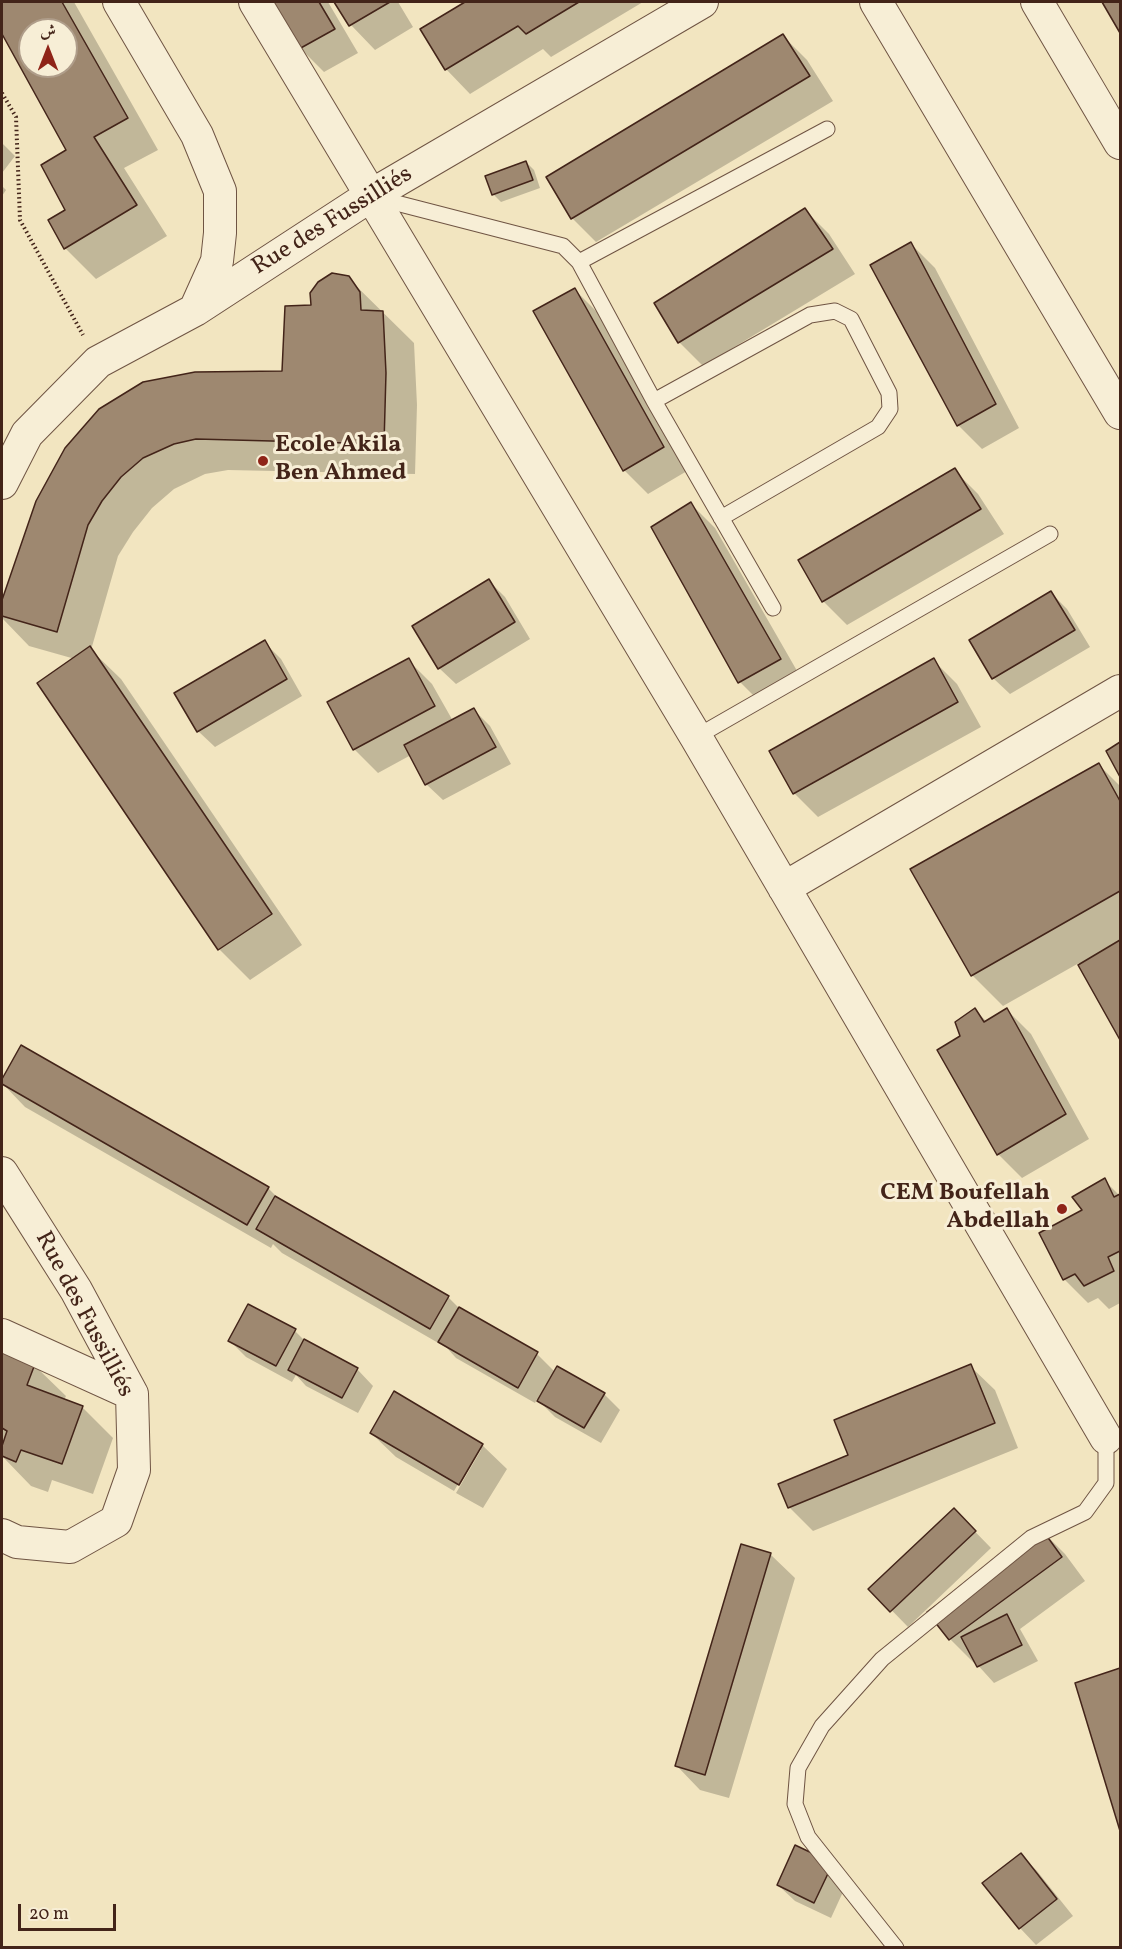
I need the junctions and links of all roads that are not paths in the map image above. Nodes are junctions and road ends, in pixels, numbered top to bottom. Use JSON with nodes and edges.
{"nodes":[{"id":1,"x":119,"y":2,"type":"edge"},
{"id":2,"x":255,"y":2,"type":"edge"},
{"id":3,"x":702,"y":2,"type":"edge"},
{"id":4,"x":876,"y":2,"type":"edge"},
{"id":5,"x":1037,"y":2,"type":"edge"},
{"id":6,"x":827,"y":129,"type":"dead end"},
{"id":7,"x":1120,"y":143,"type":"edge"},
{"id":8,"x":370,"y":196,"type":"junction"},
{"id":9,"x":579,"y":262,"type":"junction"},
{"id":10,"x":195,"y":310,"type":"junction"},
{"id":11,"x":654,"y":401,"type":"junction"},
{"id":12,"x":1120,"y":413,"type":"edge"},
{"id":13,"x":2,"y":483,"type":"edge"},
{"id":14,"x":721,"y":518,"type":"junction"},
{"id":15,"x":1050,"y":534,"type":"dead end"},
{"id":16,"x":774,"y":608,"type":"dead end"},
{"id":17,"x":1120,"y":691,"type":"edge"},
{"id":18,"x":696,"y":737,"type":"junction"},
{"id":19,"x":784,"y":888,"type":"junction"},
{"id":20,"x":2,"y":1173,"type":"edge"},
{"id":21,"x":2,"y":1335,"type":"edge"},
{"id":22,"x":132,"y":1394,"type":"junction"},
{"id":23,"x":1106,"y":1438,"type":"joint"},
{"id":24,"x":2,"y":1535,"type":"edge"},
{"id":25,"x":896,"y":1947,"type":"edge"}],
"edges":[{"from":1,"to":10,"type":"street"},
{"from":2,"to":8,"type":"street"},
{"from":3,"to":8,"type":"street","name":"Rue des Fussilliés"},
{"from":4,"to":12,"type":"street"},
{"from":5,"to":7,"type":"street"},
{"from":6,"to":9,"type":"lane"},
{"from":8,"to":9,"type":"lane"},
{"from":8,"to":10,"type":"street","name":"Rue des Fussilliés"},
{"from":8,"to":18,"type":"street"},
{"from":9,"to":11,"type":"lane"},
{"from":10,"to":13,"type":"street","name":"Rue des Fussilliés"},
{"from":11,"to":14,"type":"lane"},
{"from":11,"to":14,"type":"lane"},
{"from":14,"to":16,"type":"lane"},
{"from":15,"to":18,"type":"lane"},
{"from":17,"to":19,"type":"street"},
{"from":18,"to":19,"type":"street"},
{"from":19,"to":23,"type":"street"},
{"from":20,"to":22,"type":"street","name":"Rue des Fussilliés"},
{"from":21,"to":22,"type":"street"},
{"from":22,"to":24,"type":"street","name":"Rue des Fussilliés"},
{"from":23,"to":25,"type":"lane"}]}
